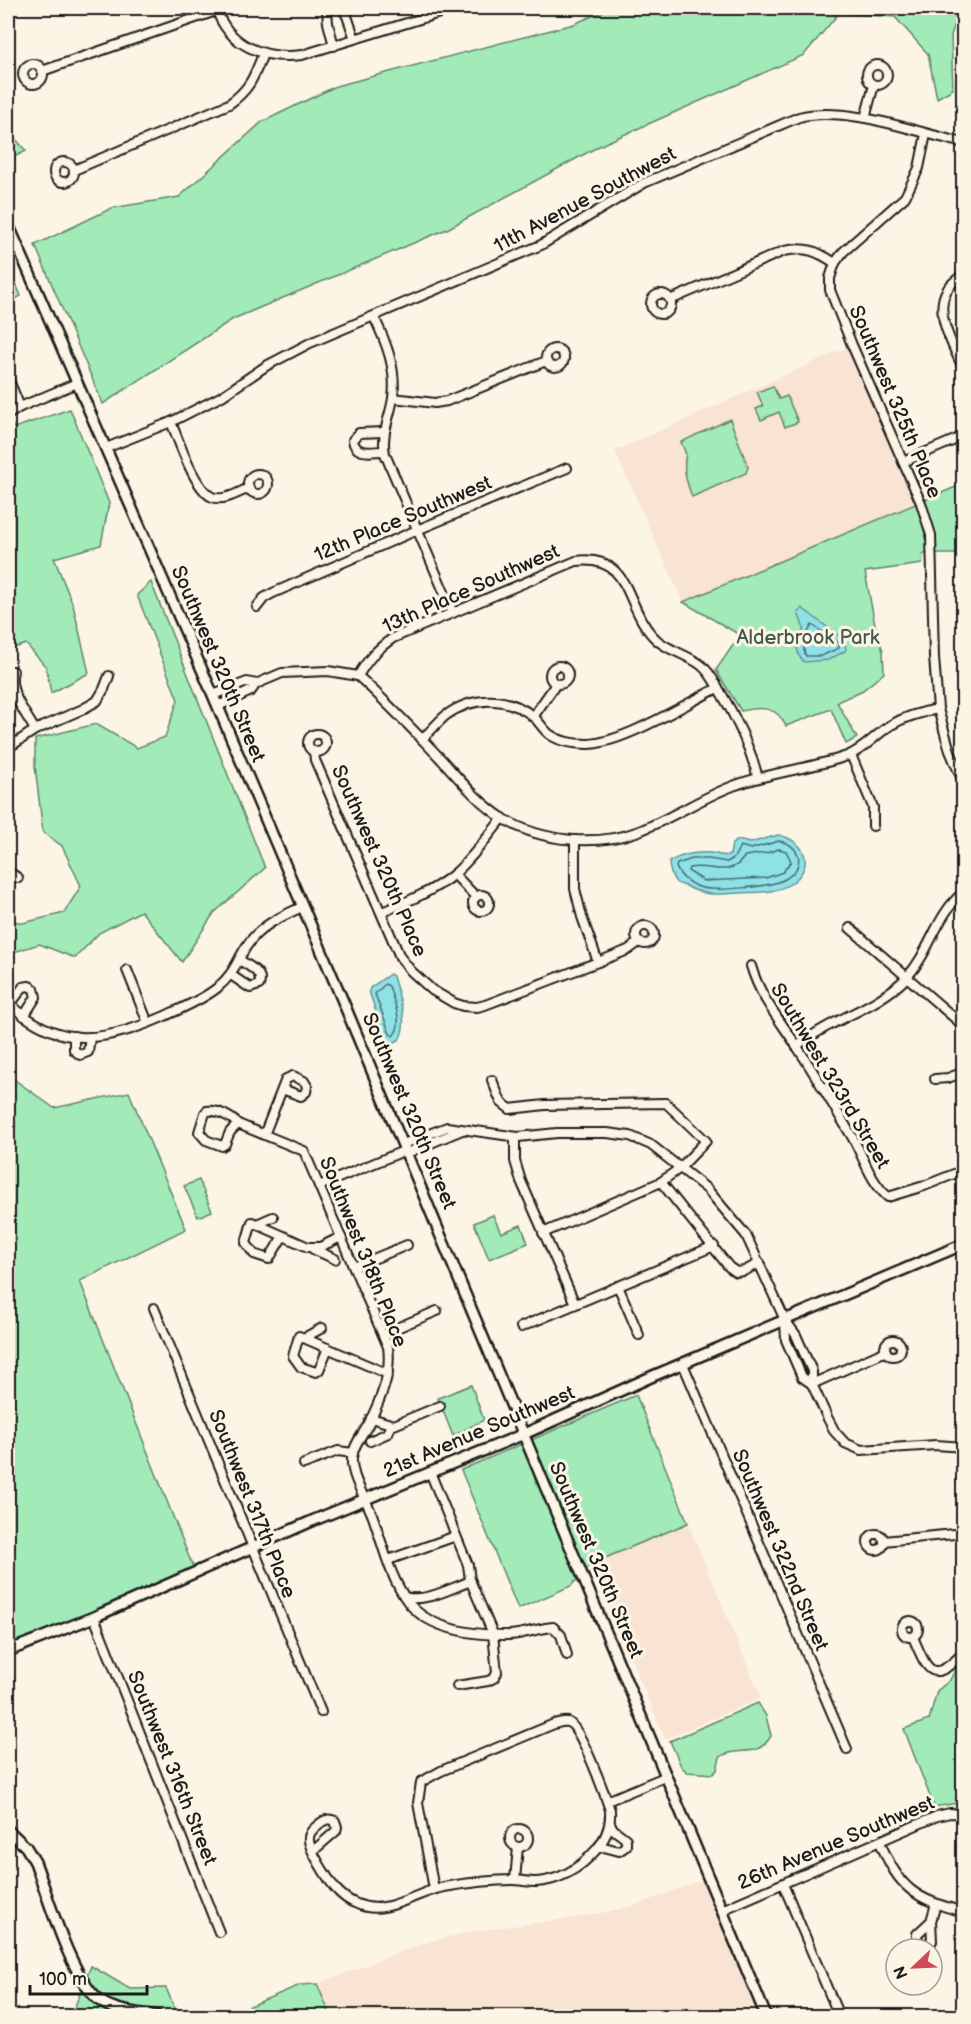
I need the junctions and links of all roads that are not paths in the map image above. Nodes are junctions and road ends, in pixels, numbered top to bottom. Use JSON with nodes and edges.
{"nodes":[{"id":1,"x":330,"y":8,"type":"edge"},
{"id":2,"x":342,"y":8,"type":"edge"},
{"id":3,"x":456,"y":8,"type":"edge"},
{"id":4,"x":216,"y":9,"type":"edge"},
{"id":5,"x":355,"y":39,"type":"junction"},
{"id":6,"x":334,"y":45,"type":"junction"},
{"id":7,"x":263,"y":54,"type":"junction"},
{"id":8,"x":42,"y":71,"type":"dead end"},
{"id":9,"x":874,"y":85,"type":"dead end"},
{"id":10,"x":866,"y":118,"type":"junction"},
{"id":11,"x":926,"y":134,"type":"junction"},
{"id":12,"x":963,"y":142,"type":"edge"},
{"id":13,"x":74,"y":170,"type":"dead end"},
{"id":14,"x":8,"y":224,"type":"edge"},
{"id":15,"x":835,"y":263,"type":"junction"},
{"id":16,"x":963,"y":274,"type":"edge"},
{"id":17,"x":670,"y":300,"type":"dead end"},
{"id":18,"x":374,"y":317,"type":"junction"},
{"id":19,"x":546,"y":361,"type":"dead end"},
{"id":20,"x":963,"y":370,"type":"edge"},
{"id":21,"x":8,"y":378,"type":"edge"},
{"id":22,"x":77,"y":383,"type":"junction"},
{"id":23,"x":393,"y":398,"type":"junction"},
{"id":24,"x":20,"y":407,"type":"junction"},
{"id":25,"x":8,"y":415,"type":"edge"},
{"id":26,"x":171,"y":422,"type":"junction"},
{"id":27,"x":384,"y":432,"type":"junction"},
{"id":28,"x":963,"y":436,"type":"edge"},
{"id":29,"x":106,"y":448,"type":"junction"},
{"id":30,"x":384,"y":451,"type":"junction"},
{"id":31,"x":903,"y":462,"type":"junction"},
{"id":32,"x":567,"y":468,"type":"dead end"},
{"id":33,"x":249,"y":488,"type":"dead end"},
{"id":34,"x":417,"y":530,"type":"junction"},
{"id":35,"x":257,"y":607,"type":"dead end"},
{"id":36,"x":453,"y":613,"type":"junction"},
{"id":37,"x":13,"y":671,"type":"dead end"},
{"id":38,"x":109,"y":676,"type":"dead end"},
{"id":39,"x":358,"y":676,"type":"junction"},
{"id":40,"x":256,"y":684,"type":"junction"},
{"id":41,"x":556,"y":684,"type":"dead end"},
{"id":42,"x":718,"y":688,"type":"junction"},
{"id":43,"x":213,"y":695,"type":"junction"},
{"id":44,"x":218,"y":706,"type":"junction"},
{"id":45,"x":938,"y":709,"type":"junction"},
{"id":46,"x":533,"y":717,"type":"junction"},
{"id":47,"x":35,"y":730,"type":"junction"},
{"id":48,"x":422,"y":739,"type":"junction"},
{"id":49,"x":8,"y":748,"type":"edge"},
{"id":50,"x":314,"y":751,"type":"dead end"},
{"id":51,"x":851,"y":755,"type":"junction"},
{"id":52,"x":758,"y":778,"type":"junction"},
{"id":53,"x":963,"y":783,"type":"edge"},
{"id":54,"x":502,"y":818,"type":"junction"},
{"id":55,"x":873,"y":826,"type":"dead end"},
{"id":56,"x":575,"y":840,"type":"junction"},
{"id":57,"x":8,"y":871,"type":"edge"},
{"id":58,"x":454,"y":874,"type":"junction"},
{"id":59,"x":18,"y":878,"type":"dead end"},
{"id":60,"x":963,"y":892,"type":"edge"},
{"id":61,"x":476,"y":897,"type":"dead end"},
{"id":62,"x":302,"y":907,"type":"junction"},
{"id":63,"x":382,"y":912,"type":"junction"},
{"id":64,"x":850,"y":928,"type":"dead end"},
{"id":65,"x":639,"y":942,"type":"dead end"},
{"id":66,"x":240,"y":960,"type":"junction"},
{"id":67,"x":598,"y":962,"type":"junction"},
{"id":68,"x":751,"y":966,"type":"dead end"},
{"id":69,"x":127,"y":970,"type":"dead end"},
{"id":70,"x":231,"y":975,"type":"junction"},
{"id":71,"x":908,"y":976,"type":"junction"},
{"id":72,"x":9,"y":1004,"type":"edge"},
{"id":73,"x":24,"y":1016,"type":"junction"},
{"id":74,"x":148,"y":1023,"type":"junction"},
{"id":75,"x":963,"y":1030,"type":"edge"},
{"id":76,"x":74,"y":1036,"type":"junction"},
{"id":77,"x":90,"y":1037,"type":"junction"},
{"id":78,"x":796,"y":1046,"type":"junction"},
{"id":79,"x":963,"y":1072,"type":"edge"},
{"id":80,"x":935,"y":1079,"type":"dead end"},
{"id":81,"x":492,"y":1080,"type":"dead end"},
{"id":82,"x":282,"y":1089,"type":"dead end"},
{"id":83,"x":238,"y":1124,"type":"junction"},
{"id":84,"x":264,"y":1135,"type":"junction"},
{"id":85,"x":515,"y":1137,"type":"junction"},
{"id":86,"x":405,"y":1149,"type":"junction"},
{"id":87,"x":680,"y":1168,"type":"junction"},
{"id":88,"x":963,"y":1170,"type":"edge"},
{"id":89,"x":661,"y":1182,"type":"junction"},
{"id":90,"x":319,"y":1186,"type":"junction"},
{"id":91,"x":273,"y":1217,"type":"dead end"},
{"id":92,"x":256,"y":1224,"type":"junction"},
{"id":93,"x":543,"y":1233,"type":"junction"},
{"id":94,"x":283,"y":1236,"type":"junction"},
{"id":95,"x":341,"y":1237,"type":"junction"},
{"id":96,"x":963,"y":1244,"type":"edge"},
{"id":97,"x":406,"y":1245,"type":"dead end"},
{"id":98,"x":714,"y":1246,"type":"junction"},
{"id":99,"x":308,"y":1247,"type":"junction"},
{"id":100,"x":335,"y":1259,"type":"dead end"},
{"id":101,"x":760,"y":1263,"type":"junction"},
{"id":102,"x":354,"y":1267,"type":"junction"},
{"id":103,"x":618,"y":1286,"type":"junction"},
{"id":104,"x":576,"y":1304,"type":"junction"},
{"id":105,"x":154,"y":1308,"type":"dead end"},
{"id":106,"x":437,"y":1311,"type":"dead end"},
{"id":107,"x":785,"y":1320,"type":"junction"},
{"id":108,"x":521,"y":1327,"type":"dead end"},
{"id":109,"x":322,"y":1328,"type":"dead end"},
{"id":110,"x":639,"y":1335,"type":"dead end"},
{"id":111,"x":384,"y":1336,"type":"junction"},
{"id":112,"x":304,"y":1338,"type":"junction"},
{"id":113,"x":328,"y":1348,"type":"junction"},
{"id":114,"x":886,"y":1351,"type":"dead end"},
{"id":115,"x":683,"y":1364,"type":"junction"},
{"id":116,"x":388,"y":1374,"type":"junction"},
{"id":117,"x":812,"y":1384,"type":"junction"},
{"id":118,"x":440,"y":1406,"type":"dead end"},
{"id":119,"x":371,"y":1419,"type":"junction"},
{"id":120,"x":391,"y":1425,"type":"junction"},
{"id":121,"x":524,"y":1434,"type":"junction"},
{"id":122,"x":370,"y":1441,"type":"dead end"},
{"id":123,"x":963,"y":1447,"type":"edge"},
{"id":124,"x":352,"y":1453,"type":"junction"},
{"id":125,"x":304,"y":1464,"type":"dead end"},
{"id":126,"x":430,"y":1472,"type":"junction"},
{"id":127,"x":365,"y":1499,"type":"junction"},
{"id":128,"x":963,"y":1533,"type":"edge"},
{"id":129,"x":456,"y":1536,"type":"junction"},
{"id":130,"x":884,"y":1541,"type":"dead end"},
{"id":131,"x":252,"y":1547,"type":"junction"},
{"id":132,"x":388,"y":1560,"type":"junction"},
{"id":133,"x":471,"y":1581,"type":"junction"},
{"id":134,"x":405,"y":1597,"type":"junction"},
{"id":135,"x":94,"y":1617,"type":"junction"},
{"id":136,"x":493,"y":1634,"type":"junction"},
{"id":137,"x":914,"y":1637,"type":"dead end"},
{"id":138,"x":8,"y":1651,"type":"edge"},
{"id":139,"x":963,"y":1652,"type":"edge"},
{"id":140,"x":567,"y":1655,"type":"dead end"},
{"id":141,"x":457,"y":1686,"type":"dead end"},
{"id":142,"x":321,"y":1712,"type":"dead end"},
{"id":143,"x":847,"y":1749,"type":"dead end"},
{"id":144,"x":667,"y":1776,"type":"junction"},
{"id":145,"x":607,"y":1801,"type":"junction"},
{"id":146,"x":963,"y":1814,"type":"edge"},
{"id":147,"x":610,"y":1823,"type":"junction"},
{"id":148,"x":8,"y":1830,"type":"edge"},
{"id":149,"x":880,"y":1842,"type":"junction"},
{"id":150,"x":518,"y":1847,"type":"dead end"},
{"id":151,"x":598,"y":1848,"type":"junction"},
{"id":152,"x":313,"y":1851,"type":"dead end"},
{"id":153,"x":516,"y":1880,"type":"junction"},
{"id":154,"x":783,"y":1884,"type":"junction"},
{"id":155,"x":434,"y":1889,"type":"junction"},
{"id":156,"x":936,"y":1904,"type":"junction"},
{"id":157,"x":722,"y":1910,"type":"junction"},
{"id":158,"x":963,"y":1912,"type":"edge"},
{"id":159,"x":931,"y":1921,"type":"dead end"},
{"id":160,"x":219,"y":1932,"type":"dead end"},
{"id":161,"x":157,"y":2016,"type":"edge"},
{"id":162,"x":766,"y":2016,"type":"edge"},
{"id":163,"x":839,"y":2016,"type":"edge"}],
"edges":[{"from":1,"to":6,"type":"street"},
{"from":2,"to":5,"type":"street"},
{"from":3,"to":5,"type":"street"},
{"from":4,"to":7,"type":"street"},
{"from":4,"to":8,"type":"street"},
{"from":5,"to":6,"type":"street"},
{"from":6,"to":7,"type":"street"},
{"from":7,"to":13,"type":"street"},
{"from":9,"to":10,"type":"street"},
{"from":10,"to":11,"type":"street","name":"11th Avenue Southwest"},
{"from":10,"to":18,"type":"street","name":"11th Avenue Southwest"},
{"from":11,"to":12,"type":"street","name":"11th Avenue Southwest"},
{"from":11,"to":15,"type":"street"},
{"from":14,"to":22,"type":"main road","name":"Southwest 320th Street"},
{"from":15,"to":17,"type":"street"},
{"from":15,"to":31,"type":"street","name":"Southwest 325th Place"},
{"from":16,"to":20,"type":"street"},
{"from":18,"to":23,"type":"street"},
{"from":18,"to":26,"type":"street","name":"11th Avenue Southwest"},
{"from":19,"to":23,"type":"street"},
{"from":21,"to":24,"type":"street"},
{"from":22,"to":24,"type":"street"},
{"from":22,"to":29,"type":"main road","name":"Southwest 320th Street"},
{"from":23,"to":27,"type":"street"},
{"from":24,"to":25,"type":"street"},
{"from":26,"to":29,"type":"street","name":"11th Avenue Southwest"},
{"from":26,"to":33,"type":"street"},
{"from":27,"to":30,"type":"street"},
{"from":27,"to":30,"type":"street"},
{"from":28,"to":31,"type":"street"},
{"from":29,"to":43,"type":"main road","name":"Southwest 320th Street"},
{"from":30,"to":34,"type":"street"},
{"from":31,"to":45,"type":"street","name":"Southwest 325th Place"},
{"from":32,"to":34,"type":"street","name":"12th Place Southwest"},
{"from":34,"to":35,"type":"street","name":"12th Place Southwest"},
{"from":34,"to":36,"type":"street"},
{"from":36,"to":39,"type":"street","name":"13th Place Southwest"},
{"from":36,"to":42,"type":"street","name":"13th Place Southwest"},
{"from":37,"to":47,"type":"street"},
{"from":38,"to":47,"type":"street"},
{"from":39,"to":40,"type":"street"},
{"from":39,"to":48,"type":"street"},
{"from":40,"to":43,"type":"street"},
{"from":40,"to":44,"type":"street"},
{"from":41,"to":46,"type":"street"},
{"from":42,"to":46,"type":"street"},
{"from":42,"to":52,"type":"street"},
{"from":43,"to":44,"type":"main road","name":"Southwest 320th Street"},
{"from":44,"to":62,"type":"main road","name":"Southwest 320th Street"},
{"from":45,"to":51,"type":"street"},
{"from":45,"to":53,"type":"street","name":"Southwest 325th Place"},
{"from":46,"to":48,"type":"street"},
{"from":47,"to":49,"type":"street"},
{"from":48,"to":54,"type":"street"},
{"from":50,"to":63,"type":"street","name":"Southwest 320th Place"},
{"from":51,"to":52,"type":"street"},
{"from":51,"to":55,"type":"street"},
{"from":52,"to":56,"type":"street"},
{"from":54,"to":56,"type":"street"},
{"from":54,"to":58,"type":"street"},
{"from":56,"to":67,"type":"street"},
{"from":57,"to":59,"type":"street"},
{"from":58,"to":61,"type":"street"},
{"from":58,"to":63,"type":"street"},
{"from":60,"to":71,"type":"street"},
{"from":62,"to":66,"type":"street"},
{"from":62,"to":86,"type":"main road","name":"Southwest 320th Street"},
{"from":63,"to":67,"type":"street","name":"Southwest 320th Place"},
{"from":64,"to":71,"type":"street"},
{"from":65,"to":67,"type":"street"},
{"from":66,"to":70,"type":"street"},
{"from":66,"to":70,"type":"street"},
{"from":68,"to":78,"type":"street","name":"Southwest 323rd Street"},
{"from":69,"to":74,"type":"street"},
{"from":70,"to":74,"type":"street"},
{"from":71,"to":75,"type":"street"},
{"from":71,"to":78,"type":"street"},
{"from":72,"to":73,"type":"street"},
{"from":72,"to":73,"type":"street"},
{"from":73,"to":76,"type":"street"},
{"from":74,"to":77,"type":"street"},
{"from":76,"to":77,"type":"street"},
{"from":76,"to":77,"type":"street"},
{"from":78,"to":88,"type":"street","name":"Southwest 323rd Street"},
{"from":79,"to":80,"type":"street"},
{"from":81,"to":87,"type":"street"},
{"from":82,"to":84,"type":"street"},
{"from":83,"to":83,"type":"street","name":"Southwest 318th Place"},
{"from":83,"to":84,"type":"street","name":"Southwest 318th Place"},
{"from":84,"to":90,"type":"street","name":"Southwest 318th Place"},
{"from":85,"to":86,"type":"street"},
{"from":85,"to":87,"type":"street"},
{"from":85,"to":93,"type":"street"},
{"from":86,"to":90,"type":"street"},
{"from":86,"to":121,"type":"main road","name":"Southwest 320th Street"},
{"from":87,"to":89,"type":"street"},
{"from":87,"to":101,"type":"street"},
{"from":89,"to":93,"type":"street"},
{"from":89,"to":98,"type":"street"},
{"from":90,"to":95,"type":"street","name":"Southwest 318th Place"},
{"from":91,"to":92,"type":"street"},
{"from":92,"to":94,"type":"street"},
{"from":92,"to":94,"type":"street"},
{"from":93,"to":104,"type":"street"},
{"from":94,"to":99,"type":"street"},
{"from":95,"to":99,"type":"street"},
{"from":95,"to":102,"type":"street","name":"Southwest 318th Place"},
{"from":96,"to":107,"type":"main road","name":"21st Avenue Southwest"},
{"from":97,"to":102,"type":"street"},
{"from":98,"to":101,"type":"street"},
{"from":98,"to":103,"type":"street"},
{"from":99,"to":100,"type":"street"},
{"from":101,"to":107,"type":"street"},
{"from":102,"to":111,"type":"street","name":"Southwest 318th Place"},
{"from":103,"to":104,"type":"street"},
{"from":103,"to":110,"type":"street"},
{"from":104,"to":108,"type":"street"},
{"from":105,"to":131,"type":"street","name":"Southwest 317th Place"},
{"from":106,"to":111,"type":"street"},
{"from":107,"to":115,"type":"main road","name":"21st Avenue Southwest"},
{"from":107,"to":117,"type":"street"},
{"from":109,"to":112,"type":"street"},
{"from":111,"to":116,"type":"street","name":"Southwest 318th Place"},
{"from":112,"to":113,"type":"street"},
{"from":112,"to":113,"type":"street"},
{"from":113,"to":116,"type":"street"},
{"from":114,"to":117,"type":"street"},
{"from":115,"to":121,"type":"main road","name":"21st Avenue Southwest"},
{"from":115,"to":143,"type":"street","name":"Southwest 322nd Street"},
{"from":116,"to":119,"type":"street","name":"Southwest 318th Place"},
{"from":117,"to":123,"type":"street"},
{"from":118,"to":120,"type":"street"},
{"from":119,"to":120,"type":"street"},
{"from":119,"to":124,"type":"street","name":"Southwest 318th Place"},
{"from":120,"to":122,"type":"street"},
{"from":121,"to":126,"type":"main road","name":"21st Avenue Southwest"},
{"from":121,"to":144,"type":"main road","name":"Southwest 320th Street"},
{"from":124,"to":125,"type":"street"},
{"from":124,"to":127,"type":"street"},
{"from":126,"to":127,"type":"main road","name":"21st Avenue Southwest"},
{"from":126,"to":129,"type":"street"},
{"from":127,"to":131,"type":"main road","name":"21st Avenue Southwest"},
{"from":127,"to":132,"type":"street"},
{"from":128,"to":130,"type":"street"},
{"from":129,"to":132,"type":"street"},
{"from":129,"to":133,"type":"street"},
{"from":131,"to":135,"type":"main road","name":"21st Avenue Southwest"},
{"from":131,"to":142,"type":"street","name":"Southwest 317th Place"},
{"from":132,"to":134,"type":"street"},
{"from":133,"to":134,"type":"street"},
{"from":133,"to":136,"type":"street"},
{"from":134,"to":136,"type":"street"},
{"from":135,"to":138,"type":"main road","name":"21st Avenue Southwest"},
{"from":135,"to":160,"type":"street","name":"Southwest 316th Street"},
{"from":136,"to":140,"type":"street"},
{"from":136,"to":141,"type":"street"},
{"from":137,"to":139,"type":"street"},
{"from":144,"to":145,"type":"street"},
{"from":144,"to":157,"type":"main road","name":"Southwest 320th Street"},
{"from":145,"to":147,"type":"street"},
{"from":145,"to":155,"type":"street"},
{"from":146,"to":149,"type":"street","name":"26th Avenue Southwest"},
{"from":147,"to":151,"type":"street"},
{"from":147,"to":151,"type":"street"},
{"from":148,"to":161,"type":"main road"},
{"from":149,"to":154,"type":"street","name":"26th Avenue Southwest"},
{"from":149,"to":156,"type":"street"},
{"from":150,"to":153,"type":"street"},
{"from":151,"to":153,"type":"street"},
{"from":152,"to":155,"type":"street"},
{"from":153,"to":155,"type":"street"},
{"from":154,"to":157,"type":"street","name":"26th Avenue Southwest"},
{"from":154,"to":163,"type":"street"},
{"from":156,"to":158,"type":"street"},
{"from":156,"to":159,"type":"street"},
{"from":157,"to":162,"type":"main road","name":"Southwest 320th Street"}]}
